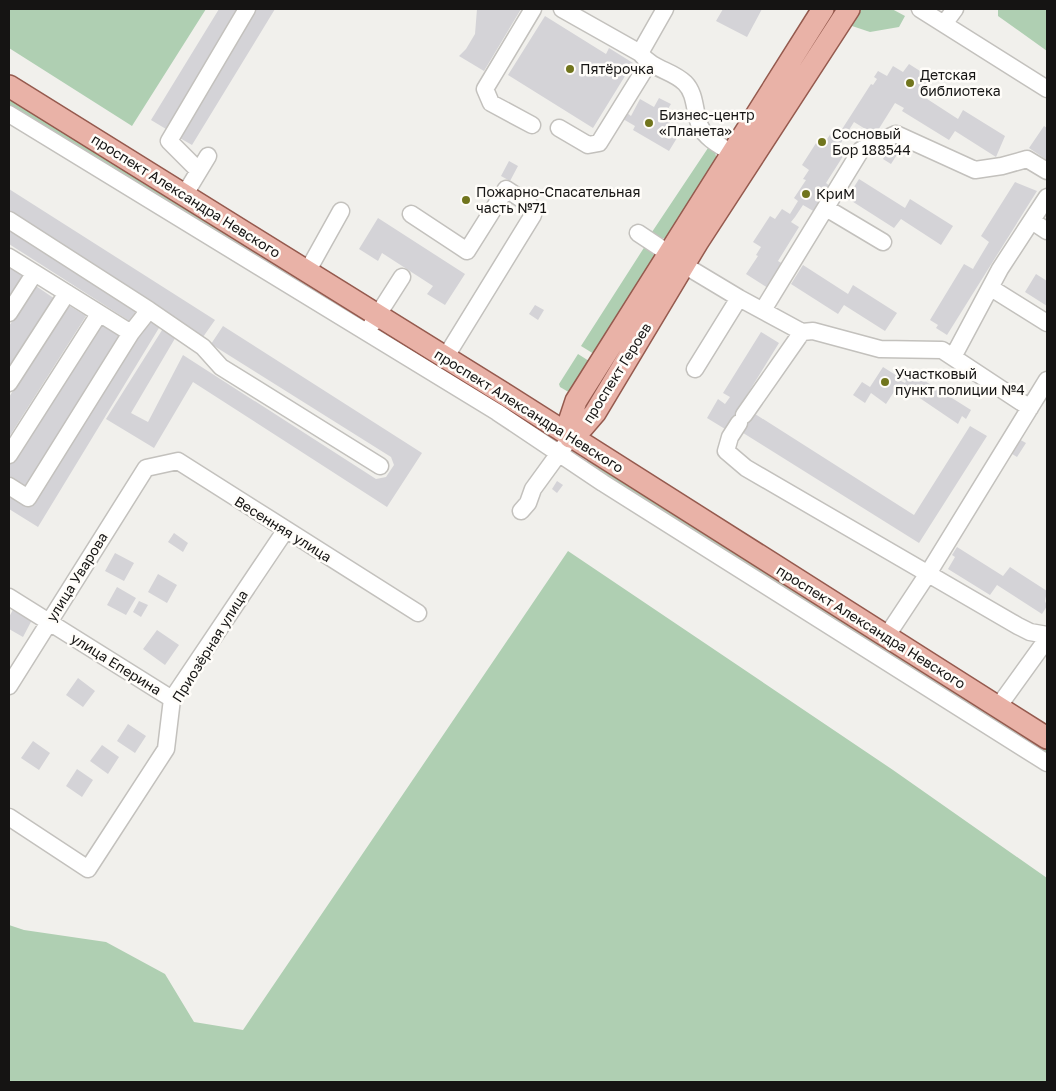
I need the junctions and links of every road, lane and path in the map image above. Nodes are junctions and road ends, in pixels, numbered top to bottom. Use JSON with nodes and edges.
{"nodes":[{"id":1,"x":247,"y":9,"type":"edge"},
{"id":2,"x":533,"y":9,"type":"edge"},
{"id":3,"x":562,"y":9,"type":"edge"},
{"id":4,"x":665,"y":9,"type":"edge"},
{"id":5,"x":823,"y":9,"type":"edge"},
{"id":6,"x":849,"y":9,"type":"edge"},
{"id":7,"x":920,"y":9,"type":"edge"},
{"id":8,"x":954,"y":9,"type":"edge"},
{"id":9,"x":944,"y":24,"type":"junction"},
{"id":10,"x":644,"y":59,"type":"junction"},
{"id":11,"x":9,"y":86,"type":"edge"},
{"id":12,"x":1047,"y":89,"type":"edge"},
{"id":13,"x":9,"y":114,"type":"edge"},
{"id":14,"x":532,"y":125,"type":"dead end"},
{"id":15,"x":559,"y":128,"type":"dead end"},
{"id":16,"x":732,"y":153,"type":"junction"},
{"id":17,"x":208,"y":156,"type":"dead end"},
{"id":18,"x":1047,"y":170,"type":"edge"},
{"id":19,"x":199,"y":171,"type":"junction"},
{"id":20,"x":185,"y":194,"type":"junction"},
{"id":21,"x":1047,"y":197,"type":"edge"},
{"id":22,"x":826,"y":208,"type":"junction"},
{"id":23,"x":341,"y":211,"type":"dead end"},
{"id":24,"x":411,"y":214,"type":"dead end"},
{"id":25,"x":9,"y":220,"type":"edge"},
{"id":26,"x":1032,"y":221,"type":"junction"},
{"id":27,"x":1047,"y":231,"type":"edge"},
{"id":28,"x":638,"y":233,"type":"dead end"},
{"id":29,"x":883,"y":242,"type":"dead end"},
{"id":30,"x":9,"y":257,"type":"edge"},
{"id":31,"x":676,"y":259,"type":"junction"},
{"id":32,"x":307,"y":272,"type":"junction"},
{"id":33,"x":34,"y":274,"type":"junction"},
{"id":34,"x":402,"y":278,"type":"dead end"},
{"id":35,"x":991,"y":288,"type":"junction"},
{"id":36,"x":66,"y":293,"type":"junction"},
{"id":37,"x":739,"y":298,"type":"junction"},
{"id":38,"x":149,"y":310,"type":"junction"},
{"id":39,"x":763,"y":310,"type":"junction"},
{"id":40,"x":9,"y":313,"type":"edge"},
{"id":41,"x":99,"y":314,"type":"junction"},
{"id":42,"x":1047,"y":323,"type":"edge"},
{"id":43,"x":372,"y":324,"type":"junction"},
{"id":44,"x":802,"y":332,"type":"junction"},
{"id":45,"x":131,"y":334,"type":"junction"},
{"id":46,"x":953,"y":357,"type":"junction"},
{"id":47,"x":445,"y":358,"type":"junction"},
{"id":48,"x":695,"y":369,"type":"dead end"},
{"id":49,"x":1047,"y":380,"type":"edge"},
{"id":50,"x":9,"y":383,"type":"edge"},
{"id":51,"x":1030,"y":408,"type":"junction"},
{"id":52,"x":565,"y":445,"type":"junction"},
{"id":53,"x":9,"y":455,"type":"edge"},
{"id":54,"x":380,"y":466,"type":"dead end"},
{"id":55,"x":146,"y":468,"type":"joint"},
{"id":56,"x":9,"y":486,"type":"edge"},
{"id":57,"x":521,"y":511,"type":"dead end"},
{"id":58,"x":285,"y":531,"type":"junction"},
{"id":59,"x":929,"y":572,"type":"junction"},
{"id":60,"x":9,"y":597,"type":"edge"},
{"id":61,"x":418,"y":613,"type":"dead end"},
{"id":62,"x":49,"y":621,"type":"junction"},
{"id":63,"x":1047,"y":635,"type":"edge"},
{"id":64,"x":886,"y":637,"type":"junction"},
{"id":65,"x":1047,"y":639,"type":"edge"},
{"id":66,"x":9,"y":686,"type":"edge"},
{"id":67,"x":172,"y":699,"type":"junction"},
{"id":68,"x":998,"y":707,"type":"junction"},
{"id":69,"x":1047,"y":738,"type":"edge"},
{"id":70,"x":1047,"y":763,"type":"edge"},
{"id":71,"x":9,"y":817,"type":"edge"}],
"edges":[{"from":1,"to":19,"type":"street"},
{"from":2,"to":14,"type":"street"},
{"from":3,"to":10,"type":"street"},
{"from":4,"to":10,"type":"street"},
{"from":5,"to":16,"type":"main road","name":"проспект Героев"},
{"from":6,"to":31,"type":"main road","name":"проспект Героев"},
{"from":7,"to":9,"type":"street"},
{"from":8,"to":9,"type":"street"},
{"from":9,"to":12,"type":"street"},
{"from":10,"to":15,"type":"street"},
{"from":10,"to":16,"type":"street"},
{"from":11,"to":20,"type":"main road","name":"проспект Александра Невского"},
{"from":13,"to":43,"type":"street"},
{"from":16,"to":31,"type":"main road","name":"проспект Героев"},
{"from":17,"to":19,"type":"street"},
{"from":18,"to":22,"type":"street"},
{"from":19,"to":20,"type":"street"},
{"from":20,"to":32,"type":"main road","name":"проспект Александра Невского"},
{"from":21,"to":26,"type":"street"},
{"from":22,"to":29,"type":"street"},
{"from":22,"to":39,"type":"street"},
{"from":23,"to":32,"type":"street"},
{"from":24,"to":47,"type":"street"},
{"from":25,"to":38,"type":"street"},
{"from":26,"to":27,"type":"street"},
{"from":26,"to":35,"type":"street"},
{"from":28,"to":31,"type":"street"},
{"from":30,"to":33,"type":"street"},
{"from":31,"to":37,"type":"street"},
{"from":31,"to":52,"type":"main road","name":"проспект Героев"},
{"from":32,"to":43,"type":"main road","name":"проспект Александра Невского"},
{"from":33,"to":36,"type":"street"},
{"from":33,"to":40,"type":"street"},
{"from":34,"to":43,"type":"street"},
{"from":35,"to":42,"type":"street"},
{"from":35,"to":46,"type":"street"},
{"from":36,"to":41,"type":"street"},
{"from":36,"to":50,"type":"street"},
{"from":37,"to":39,"type":"street"},
{"from":37,"to":48,"type":"street"},
{"from":38,"to":45,"type":"street"},
{"from":38,"to":54,"type":"street"},
{"from":39,"to":44,"type":"street"},
{"from":41,"to":45,"type":"street"},
{"from":41,"to":53,"type":"street"},
{"from":43,"to":47,"type":"main road","name":"проспект Александра Невского"},
{"from":43,"to":52,"type":"street"},
{"from":44,"to":46,"type":"street"},
{"from":44,"to":59,"type":"street"},
{"from":45,"to":56,"type":"street"},
{"from":46,"to":51,"type":"street"},
{"from":47,"to":52,"type":"main road","name":"проспект Александра Невского"},
{"from":49,"to":51,"type":"street"},
{"from":51,"to":59,"type":"street"},
{"from":52,"to":57,"type":"street"},
{"from":52,"to":64,"type":"main road","name":"проспект Александра Невского"},
{"from":52,"to":70,"type":"street"},
{"from":55,"to":58,"type":"street","name":"Весенняя улица"},
{"from":55,"to":62,"type":"street","name":"улица Уварова"},
{"from":58,"to":61,"type":"street","name":"Весенняя улица"},
{"from":58,"to":67,"type":"street","name":"Приозёрная улица"},
{"from":59,"to":63,"type":"street"},
{"from":59,"to":64,"type":"street"},
{"from":60,"to":62,"type":"street","name":"улица Еперина"},
{"from":62,"to":66,"type":"street","name":"улица Уварова"},
{"from":62,"to":67,"type":"street","name":"улица Еперина"},
{"from":64,"to":68,"type":"main road","name":"проспект Александра Невского"},
{"from":65,"to":68,"type":"street"},
{"from":67,"to":71,"type":"street","name":"Приозёрная улица"},
{"from":68,"to":69,"type":"main road","name":"проспект Александра Невского"}]}
